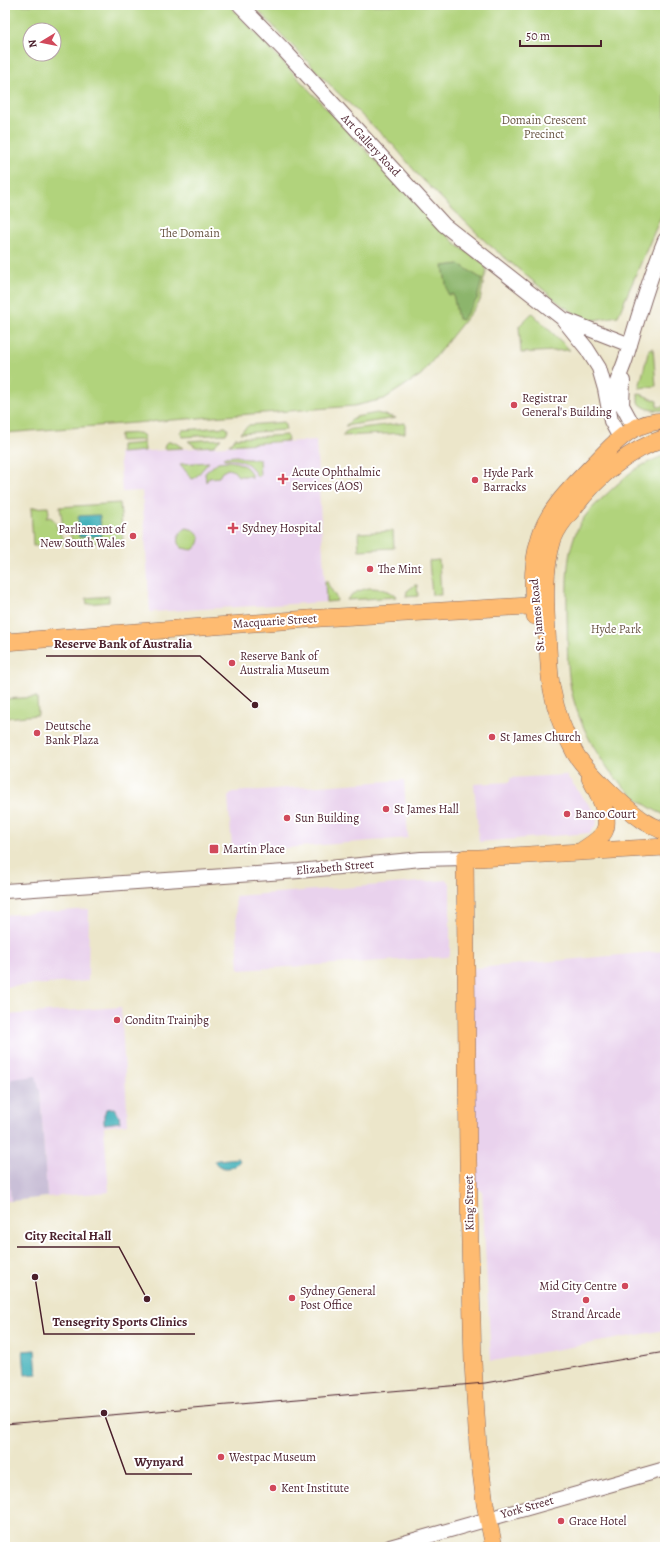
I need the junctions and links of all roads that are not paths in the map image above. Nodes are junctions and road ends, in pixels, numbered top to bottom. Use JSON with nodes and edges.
{"nodes":[{"id":1,"x":240,"y":5,"type":"edge"},
{"id":2,"x":665,"y":240,"type":"edge"},
{"id":3,"x":562,"y":318,"type":"junction"},
{"id":4,"x":630,"y":345,"type":"junction"},
{"id":5,"x":625,"y":360,"type":"junction"},
{"id":6,"x":596,"y":363,"type":"junction"},
{"id":7,"x":610,"y":417,"type":"junction"},
{"id":8,"x":665,"y":421,"type":"edge"},
{"id":9,"x":635,"y":429,"type":"junction"},
{"id":10,"x":620,"y":438,"type":"junction"},
{"id":11,"x":665,"y":438,"type":"edge"},
{"id":12,"x":632,"y":453,"type":"junction"},
{"id":13,"x":540,"y":605,"type":"junction"},
{"id":14,"x":5,"y":642,"type":"edge"},
{"id":15,"x":582,"y":763,"type":"junction"},
{"id":16,"x":665,"y":832,"type":"edge"},
{"id":17,"x":665,"y":847,"type":"edge"},
{"id":18,"x":580,"y":852,"type":"junction"},
{"id":19,"x":465,"y":858,"type":"junction"},
{"id":20,"x":5,"y":892,"type":"edge"},
{"id":21,"x":665,"y":1469,"type":"edge"},
{"id":22,"x":487,"y":1519,"type":"junction"},
{"id":23,"x":390,"y":1547,"type":"edge"},
{"id":24,"x":494,"y":1547,"type":"edge"}],
"edges":[{"from":1,"to":3,"type":"street","name":"Art Gallery Road"},
{"from":2,"to":4,"type":"street"},
{"from":3,"to":4,"type":"street"},
{"from":3,"to":6,"type":"street"},
{"from":4,"to":5,"type":"street"},
{"from":5,"to":6,"type":"street"},
{"from":5,"to":7,"type":"street"},
{"from":5,"to":9,"type":"street"},
{"from":6,"to":7,"type":"street"},
{"from":7,"to":10,"type":"street"},
{"from":8,"to":9,"type":"main road","name":"St. James Road"},
{"from":9,"to":10,"type":"main road","name":"St. James Road"},
{"from":9,"to":12,"type":"main road"},
{"from":10,"to":12,"type":"main road"},
{"from":10,"to":13,"type":"main road","name":"St. James Road"},
{"from":11,"to":12,"type":"main road","name":"St. James Road"},
{"from":12,"to":13,"type":"main road","name":"St. James Road"},
{"from":13,"to":14,"type":"main road","name":"Macquarie Street"},
{"from":13,"to":15,"type":"main road","name":"St. James Road"},
{"from":15,"to":16,"type":"main road","name":"St. James Road"},
{"from":15,"to":18,"type":"main road"},
{"from":17,"to":18,"type":"main road","name":"Elizabeth Street"},
{"from":18,"to":19,"type":"main road","name":"Elizabeth Street"},
{"from":19,"to":20,"type":"street","name":"Elizabeth Street"},
{"from":19,"to":22,"type":"main road","name":"King Street"},
{"from":21,"to":22,"type":"street","name":"York Street"},
{"from":22,"to":23,"type":"street","name":"York Street"},
{"from":22,"to":24,"type":"main road","name":"King Street"}]}
